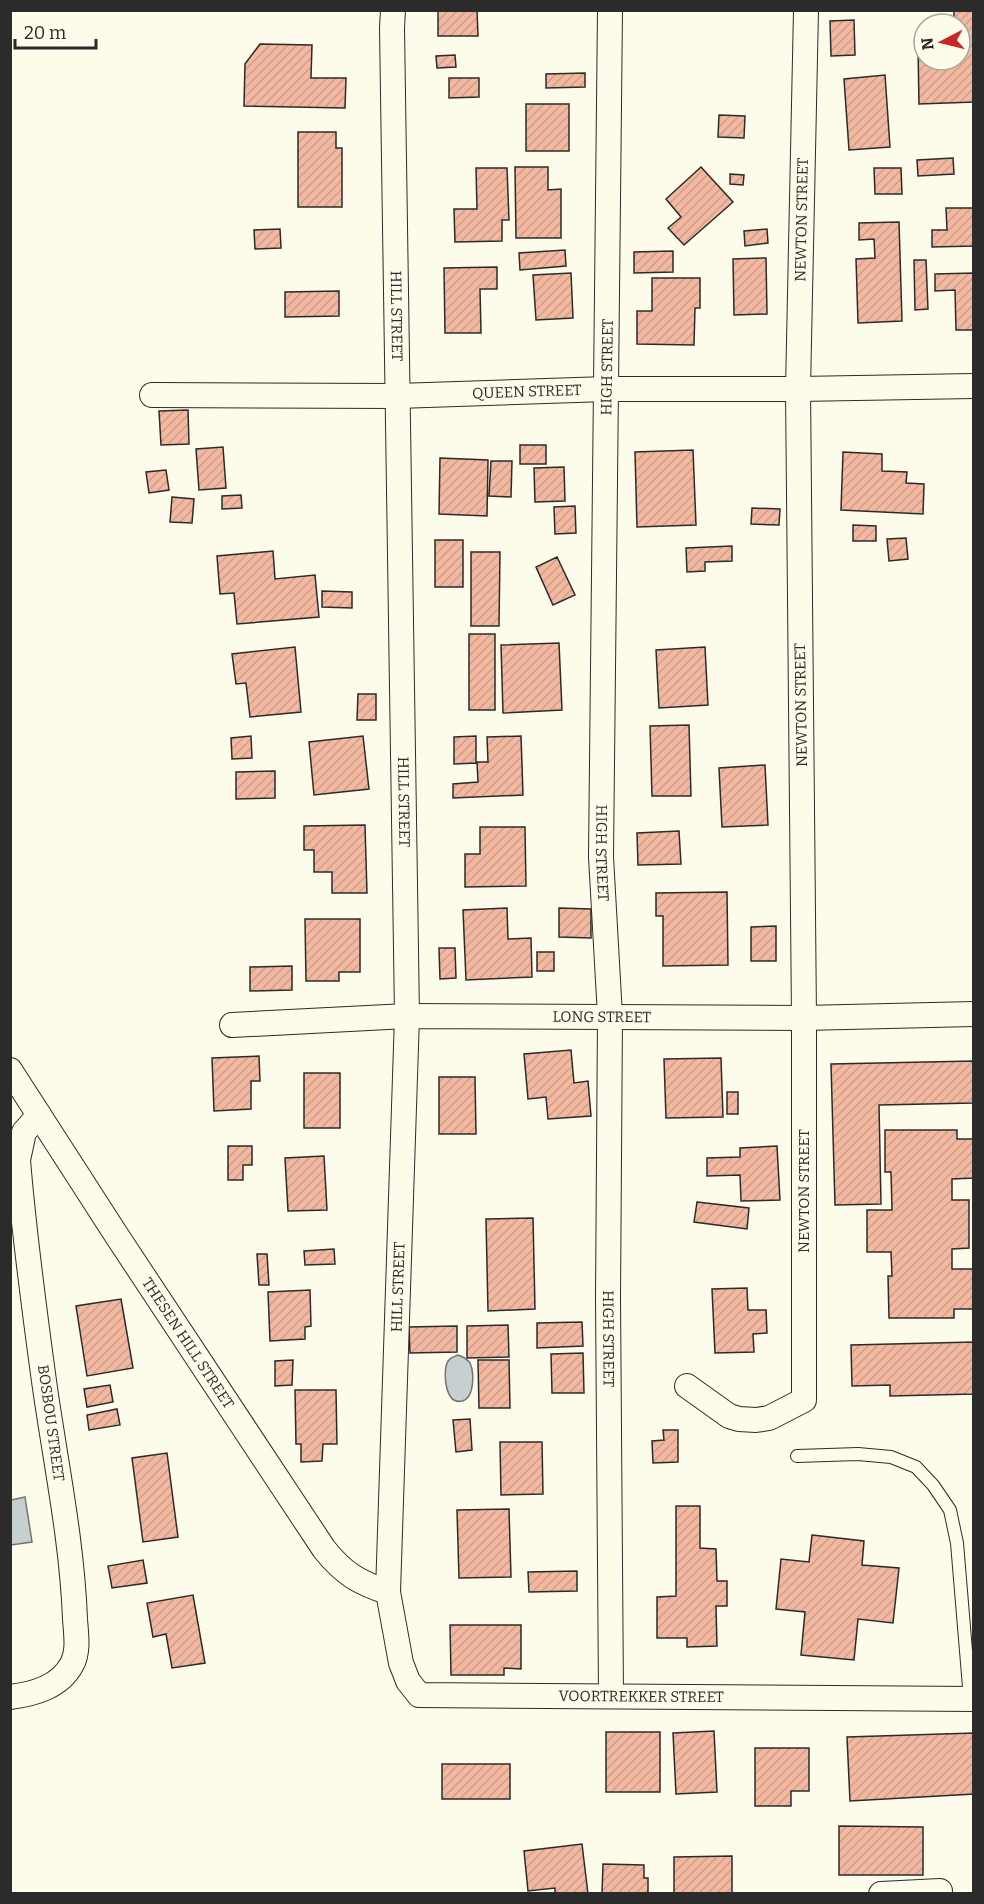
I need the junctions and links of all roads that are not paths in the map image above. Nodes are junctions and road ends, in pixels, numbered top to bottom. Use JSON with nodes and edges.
{"nodes":[{"id":1,"x":393,"y":10,"type":"edge"},
{"id":2,"x":610,"y":10,"type":"edge"},
{"id":3,"x":806,"y":10,"type":"edge"},
{"id":4,"x":974,"y":386,"type":"edge"},
{"id":5,"x":607,"y":389,"type":"junction"},
{"id":6,"x":798,"y":389,"type":"junction"},
{"id":7,"x":152,"y":395,"type":"dead end"},
{"id":8,"x":397,"y":396,"type":"junction"},
{"id":9,"x":974,"y":1014,"type":"edge"},
{"id":10,"x":406,"y":1016,"type":"junction"},
{"id":11,"x":610,"y":1016,"type":"junction"},
{"id":12,"x":804,"y":1018,"type":"junction"},
{"id":13,"x":232,"y":1025,"type":"dead end"},
{"id":14,"x":10,"y":1070,"type":"edge"},
{"id":15,"x":39,"y":1115,"type":"junction"},
{"id":16,"x":687,"y":1386,"type":"dead end"},
{"id":17,"x":796,"y":1456,"type":"dead end"},
{"id":18,"x":388,"y":1592,"type":"junction"},
{"id":19,"x":611,"y":1696,"type":"junction"},
{"id":20,"x":10,"y":1697,"type":"edge"},
{"id":21,"x":972,"y":1699,"type":"edge"},
{"id":22,"x":939,"y":1891,"type":"dead end"},
{"id":23,"x":881,"y":1893,"type":"edge"}],
"edges":[{"from":1,"to":8,"type":"street","name":"HILL STREET"},
{"from":2,"to":5,"type":"street","name":"HIGH STREET"},
{"from":3,"to":6,"type":"street","name":"NEWTON STREET"},
{"from":4,"to":6,"type":"street","name":"QUEEN STREET"},
{"from":5,"to":6,"type":"street","name":"QUEEN STREET"},
{"from":5,"to":8,"type":"street","name":"QUEEN STREET"},
{"from":5,"to":11,"type":"street","name":"HIGH STREET"},
{"from":6,"to":12,"type":"street","name":"NEWTON STREET"},
{"from":7,"to":8,"type":"street","name":"QUEEN STREET"},
{"from":8,"to":10,"type":"street","name":"HILL STREET"},
{"from":9,"to":12,"type":"street","name":"LONG STREET"},
{"from":10,"to":11,"type":"street","name":"LONG STREET"},
{"from":10,"to":13,"type":"street","name":"LONG STREET"},
{"from":10,"to":18,"type":"street","name":"HILL STREET"},
{"from":11,"to":12,"type":"street","name":"LONG STREET"},
{"from":11,"to":19,"type":"street","name":"HIGH STREET"},
{"from":12,"to":16,"type":"street","name":"NEWTON STREET"},
{"from":14,"to":15,"type":"street","name":"THESEN HILL STREET"},
{"from":15,"to":18,"type":"street","name":"THESEN HILL STREET"},
{"from":15,"to":20,"type":"street","name":"BOSBOU STREET"},
{"from":17,"to":21,"type":"lane"},
{"from":18,"to":19,"type":"street","name":"VOORTREKKER STREET"},
{"from":19,"to":21,"type":"street","name":"VOORTREKKER STREET"},
{"from":22,"to":23,"type":"street"}]}
